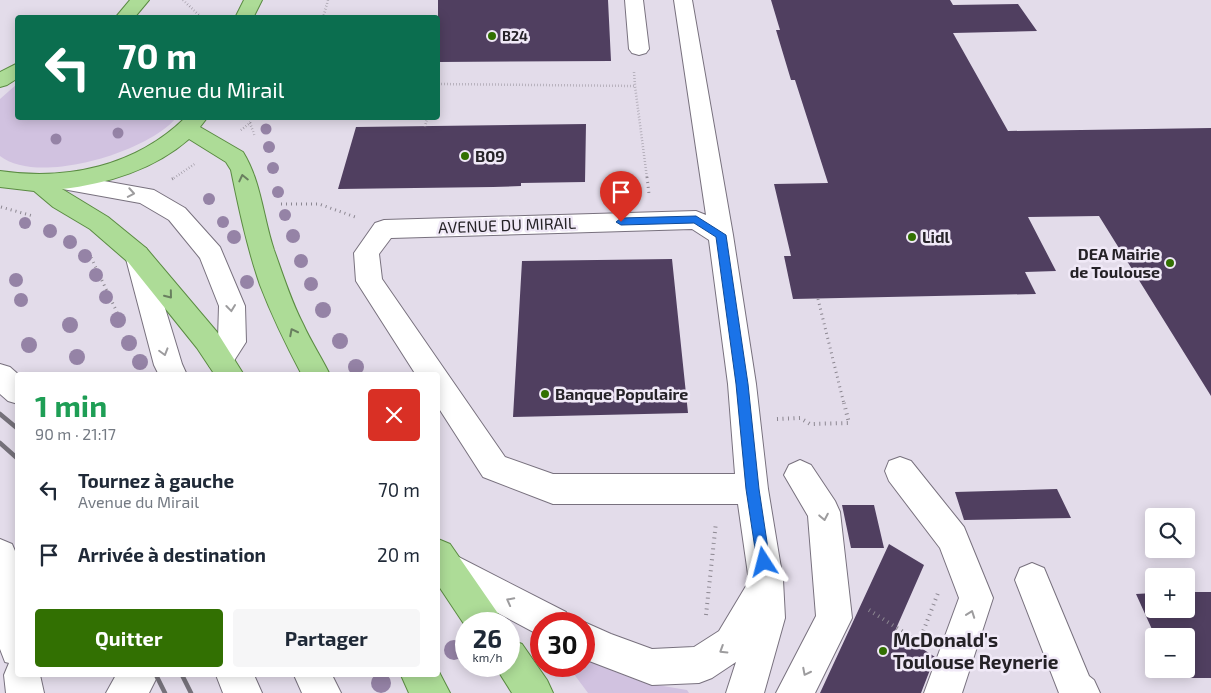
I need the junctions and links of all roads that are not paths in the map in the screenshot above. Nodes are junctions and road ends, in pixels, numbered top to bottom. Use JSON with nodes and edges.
{"nodes":[{"id":1,"x":140,"y":0,"type":"edge"},
{"id":2,"x":253,"y":0,"type":"edge"},
{"id":3,"x":634,"y":0,"type":"edge"},
{"id":4,"x":683,"y":0,"type":"edge"},
{"id":5,"x":127,"y":15,"type":"edge"},
{"id":6,"x":246,"y":15,"type":"edge"},
{"id":7,"x":639,"y":49,"type":"dead end"},
{"id":8,"x":15,"y":71,"type":"edge"},
{"id":9,"x":0,"y":81,"type":"edge"},
{"id":10,"x":192,"y":123,"type":"edge"},
{"id":11,"x":0,"y":179,"type":"edge"},
{"id":12,"x":53,"y":183,"type":"junction"},
{"id":13,"x":721,"y":235,"type":"junction"},
{"id":14,"x":137,"y":255,"type":"junction"},
{"id":15,"x":225,"y":367,"type":"edge"},
{"id":16,"x":172,"y":372,"type":"edge"},
{"id":17,"x":314,"y":372,"type":"edge"},
{"id":18,"x":430,"y":372,"type":"edge"},
{"id":19,"x":0,"y":376,"type":"edge"},
{"id":20,"x":440,"y":386,"type":"edge"},
{"id":21,"x":15,"y":389,"type":"edge"},
{"id":22,"x":900,"y":471,"type":"dead end"},
{"id":23,"x":800,"y":475,"type":"dead end"},
{"id":24,"x":752,"y":489,"type":"junction"},
{"id":25,"x":0,"y":556,"type":"edge"},
{"id":26,"x":441,"y":561,"type":"edge"},
{"id":27,"x":766,"y":580,"type":"junction"},
{"id":28,"x":1032,"y":580,"type":"dead end"},
{"id":29,"x":477,"y":612,"type":"edge"},
{"id":30,"x":532,"y":612,"type":"edge"},
{"id":31,"x":15,"y":630,"type":"edge"},
{"id":32,"x":595,"y":646,"type":"edge"},
{"id":33,"x":520,"y":673,"type":"edge"},
{"id":34,"x":22,"y":677,"type":"edge"},
{"id":35,"x":138,"y":677,"type":"edge"},
{"id":36,"x":235,"y":677,"type":"edge"},
{"id":37,"x":313,"y":677,"type":"edge"},
{"id":38,"x":420,"y":677,"type":"edge"},
{"id":39,"x":25,"y":693,"type":"edge"},
{"id":40,"x":124,"y":693,"type":"edge"},
{"id":41,"x":243,"y":693,"type":"edge"},
{"id":42,"x":322,"y":693,"type":"edge"},
{"id":43,"x":431,"y":693,"type":"edge"},
{"id":44,"x":534,"y":693,"type":"edge"},
{"id":45,"x":745,"y":693,"type":"edge"},
{"id":46,"x":795,"y":693,"type":"edge"},
{"id":47,"x":942,"y":693,"type":"edge"},
{"id":48,"x":1081,"y":693,"type":"edge"}],
"edges":[{"from":1,"to":5,"type":"main road"},
{"from":2,"to":6,"type":"main road"},
{"from":3,"to":7,"type":"street"},
{"from":4,"to":13,"type":"street"},
{"from":8,"to":9,"type":"main road"},
{"from":10,"to":12,"type":"main road"},
{"from":17,"to":10,"type":"main road","one_way":true},
{"from":11,"to":12,"type":"main road"},
{"from":12,"to":14,"type":"main road"},
{"from":12,"to":15,"type":"street","one_way":true},
{"from":13,"to":18,"type":"street","name":"AVENUE DU MIRAIL"},
{"from":13,"to":24,"type":"street"},
{"from":14,"to":15,"type":"main road","one_way":true},
{"from":14,"to":16,"type":"street","one_way":true},
{"from":19,"to":21,"type":"street"},
{"from":20,"to":24,"type":"street"},
{"from":47,"to":22,"type":"street","one_way":true},
{"from":23,"to":46,"type":"street","one_way":true},
{"from":24,"to":27,"type":"street"},
{"from":25,"to":31,"type":"street"},
{"from":26,"to":29,"type":"main road"},
{"from":30,"to":26,"type":"street","one_way":true},
{"from":27,"to":32,"type":"street","one_way":true},
{"from":27,"to":45,"type":"street"},
{"from":28,"to":48,"type":"street"},
{"from":33,"to":44,"type":"main road"},
{"from":34,"to":39,"type":"street"},
{"from":35,"to":40,"type":"street"},
{"from":36,"to":41,"type":"street"},
{"from":37,"to":42,"type":"street"},
{"from":38,"to":43,"type":"main road"}]}
